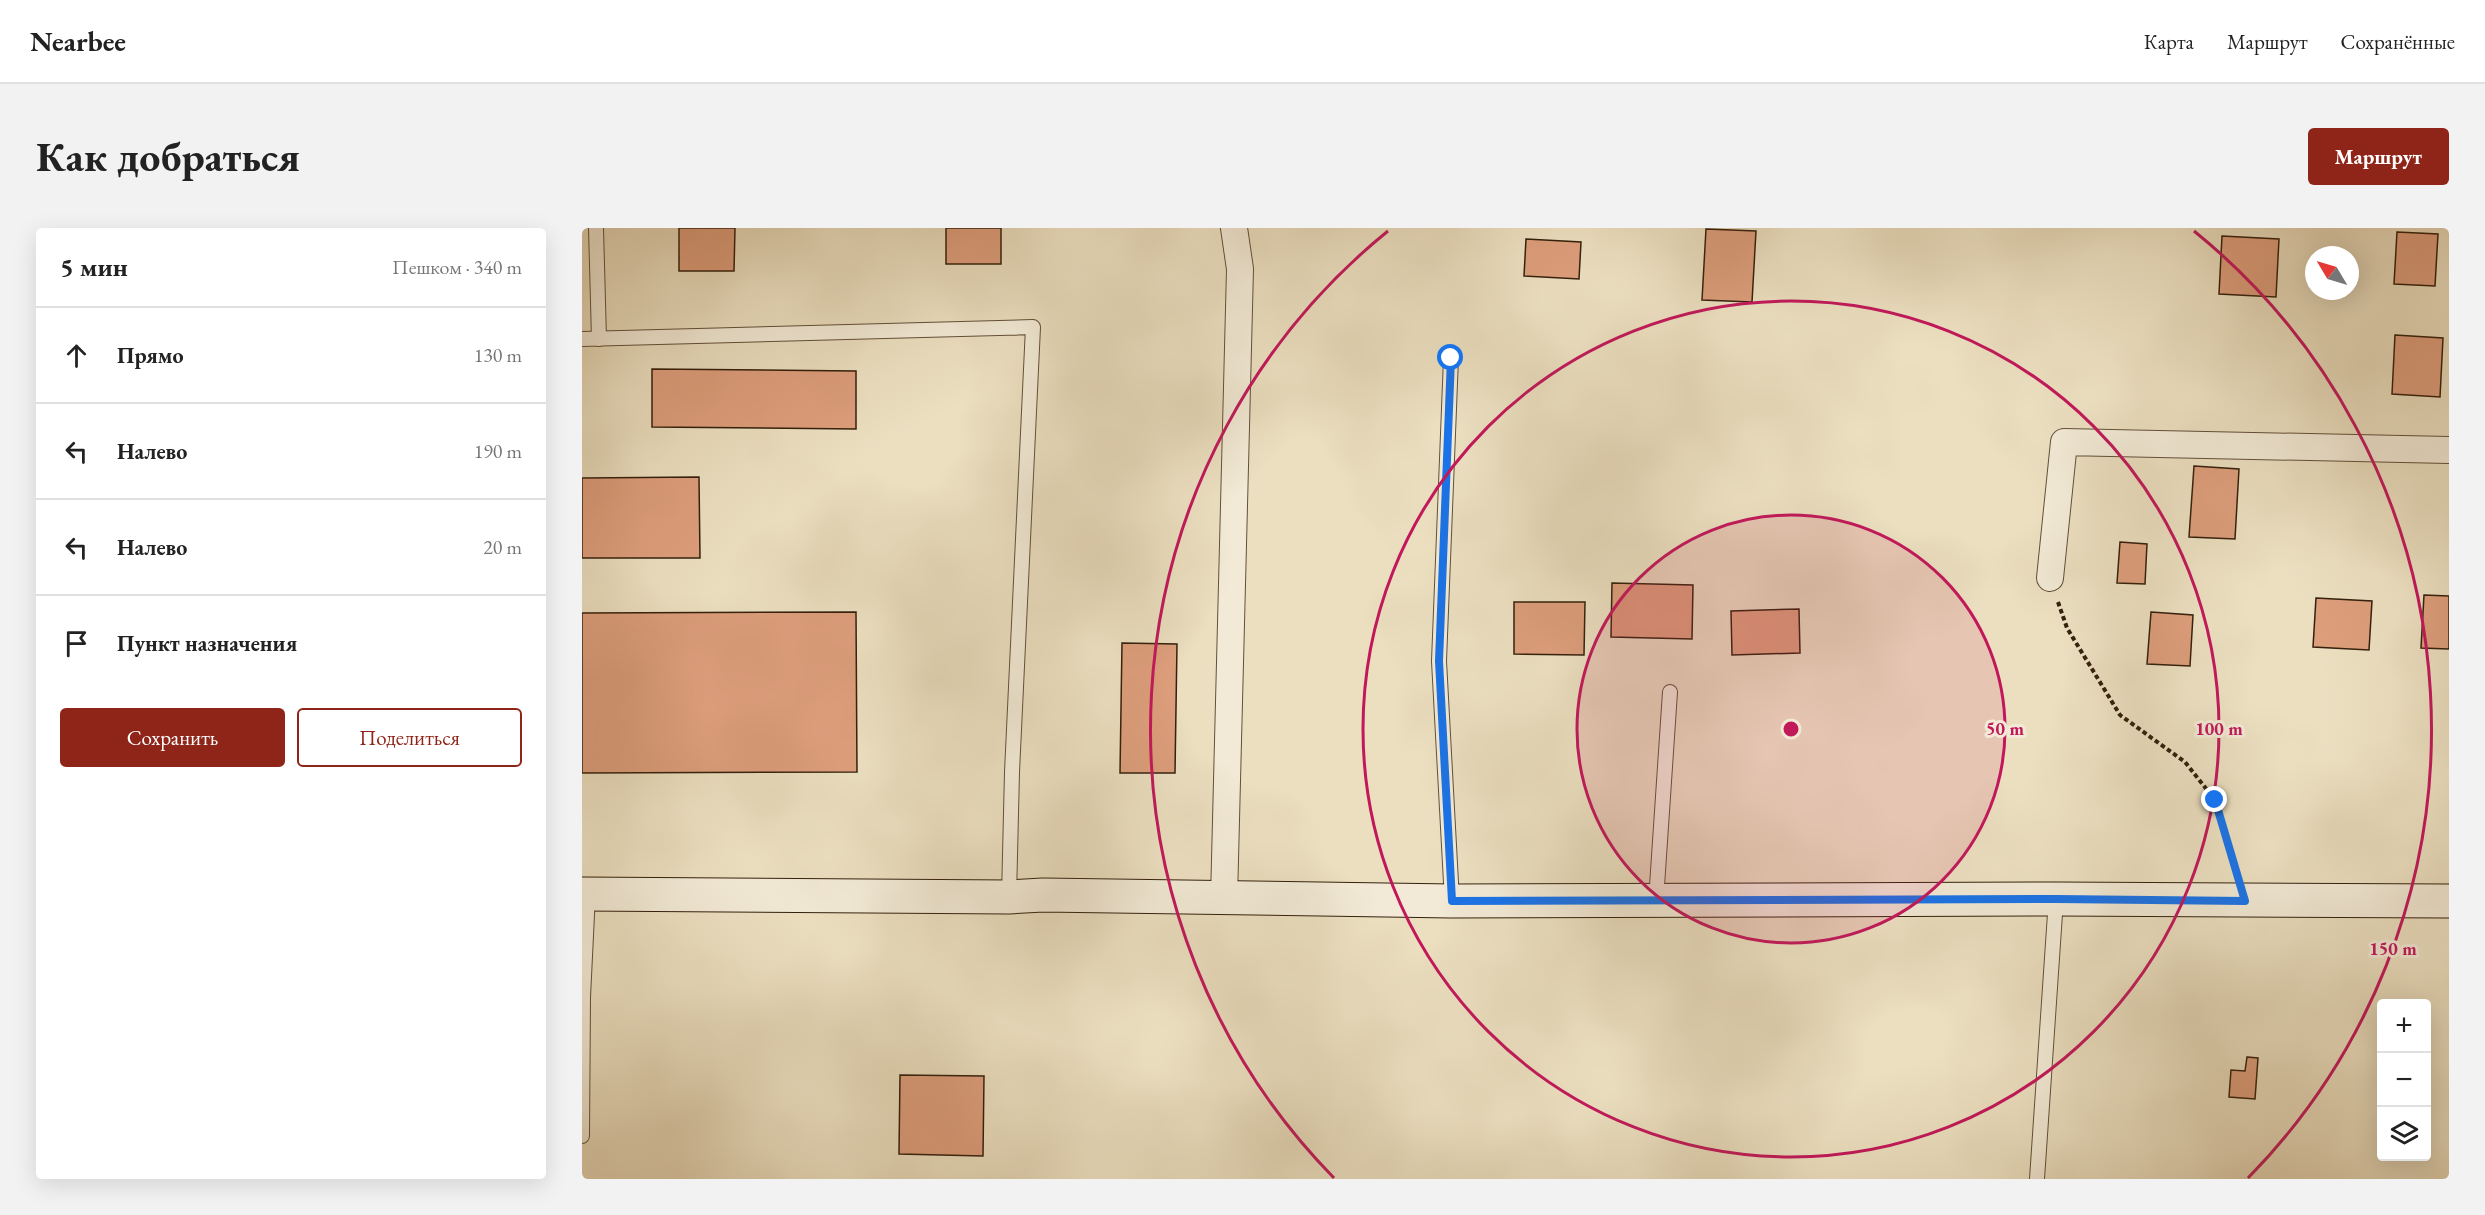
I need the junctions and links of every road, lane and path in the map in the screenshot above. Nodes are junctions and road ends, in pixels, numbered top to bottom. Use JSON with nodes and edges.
{"nodes":[{"id":1,"x":596,"y":228,"type":"edge"},
{"id":2,"x":1234,"y":228,"type":"edge"},
{"id":3,"x":582,"y":339,"type":"edge"},
{"id":4,"x":599,"y":339,"type":"junction"},
{"id":5,"x":1451,"y":358,"type":"dead end"},
{"id":6,"x":2449,"y":450,"type":"edge"},
{"id":7,"x":2050,"y":578,"type":"joint"},
{"id":8,"x":1670,"y":692,"type":"dead end"},
{"id":9,"x":585,"y":894,"type":"edge"},
{"id":10,"x":1009,"y":897,"type":"junction"},
{"id":11,"x":1224,"y":899,"type":"junction"},
{"id":12,"x":2056,"y":899,"type":"junction"},
{"id":13,"x":1452,"y":901,"type":"junction"},
{"id":14,"x":2245,"y":901,"type":"junction"},
{"id":15,"x":2449,"y":901,"type":"edge"},
{"id":16,"x":1656,"y":902,"type":"junction"},
{"id":17,"x":582,"y":1136,"type":"edge"},
{"id":18,"x":2037,"y":1179,"type":"edge"}],
"edges":[{"from":1,"to":4,"type":"lane"},
{"from":2,"to":11,"type":"street"},
{"from":3,"to":4,"type":"lane"},
{"from":4,"to":10,"type":"lane"},
{"from":5,"to":13,"type":"lane"},
{"from":6,"to":7,"type":"street"},
{"from":7,"to":14,"type":"path"},
{"from":8,"to":16,"type":"lane"},
{"from":9,"to":10,"type":"main road"},
{"from":9,"to":17,"type":"lane"},
{"from":10,"to":11,"type":"main road"},
{"from":11,"to":13,"type":"main road"},
{"from":12,"to":14,"type":"main road"},
{"from":12,"to":16,"type":"main road"},
{"from":12,"to":18,"type":"lane"},
{"from":13,"to":16,"type":"main road"},
{"from":14,"to":15,"type":"main road"}]}
